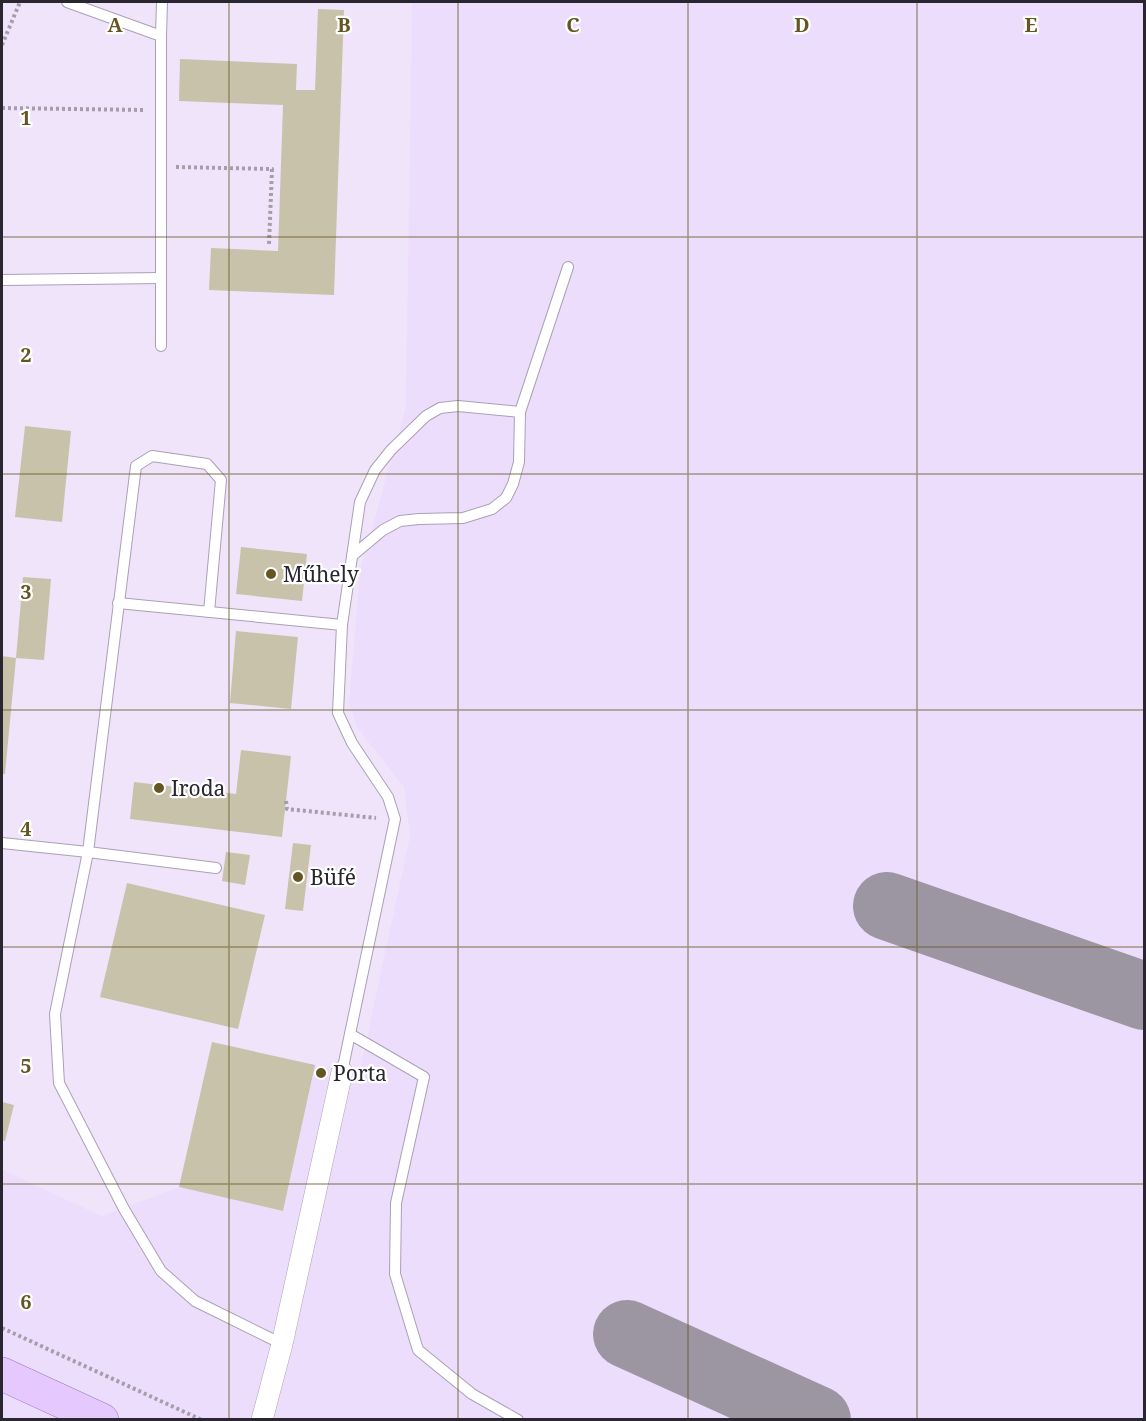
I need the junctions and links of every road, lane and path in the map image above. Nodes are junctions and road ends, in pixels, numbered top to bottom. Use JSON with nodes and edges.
{"nodes":[{"id":1,"x":20,"y":2,"type":"edge"},
{"id":2,"x":67,"y":2,"type":"edge"},
{"id":3,"x":162,"y":2,"type":"edge"},
{"id":4,"x":161,"y":36,"type":"junction"},
{"id":5,"x":2,"y":45,"type":"edge"},
{"id":6,"x":2,"y":108,"type":"edge"},
{"id":7,"x":161,"y":110,"type":"junction"},
{"id":8,"x":161,"y":167,"type":"junction"},
{"id":9,"x":268,"y":244,"type":"dead end"},
{"id":10,"x":568,"y":267,"type":"dead end"},
{"id":11,"x":161,"y":278,"type":"junction"},
{"id":12,"x":2,"y":280,"type":"edge"},
{"id":13,"x":161,"y":346,"type":"dead end"},
{"id":14,"x":520,"y":412,"type":"junction"},
{"id":15,"x":352,"y":556,"type":"junction"},
{"id":16,"x":118,"y":603,"type":"junction"},
{"id":17,"x":209,"y":612,"type":"junction"},
{"id":18,"x":342,"y":625,"type":"junction"},
{"id":19,"x":286,"y":801,"type":"dead end"},
{"id":20,"x":395,"y":819,"type":"junction"},
{"id":21,"x":2,"y":843,"type":"edge"},
{"id":22,"x":88,"y":852,"type":"junction"},
{"id":23,"x":216,"y":868,"type":"dead end"},
{"id":24,"x":350,"y":1034,"type":"junction"},
{"id":25,"x":342,"y":1072,"type":"joint"},
{"id":26,"x":2,"y":1328,"type":"edge"},
{"id":27,"x":282,"y":1344,"type":"junction"},
{"id":28,"x":2,"y":1374,"type":"edge"},
{"id":29,"x":102,"y":1419,"type":"edge"},
{"id":30,"x":202,"y":1419,"type":"edge"},
{"id":31,"x":262,"y":1419,"type":"edge"},
{"id":32,"x":518,"y":1419,"type":"edge"}],
"edges":[{"from":1,"to":5,"type":"path"},
{"from":2,"to":4,"type":"lane"},
{"from":3,"to":4,"type":"lane"},
{"from":4,"to":7,"type":"lane"},
{"from":6,"to":7,"type":"path"},
{"from":7,"to":8,"type":"lane"},
{"from":8,"to":9,"type":"path"},
{"from":8,"to":11,"type":"lane"},
{"from":10,"to":14,"type":"lane"},
{"from":11,"to":12,"type":"lane"},
{"from":11,"to":13,"type":"lane"},
{"from":14,"to":15,"type":"lane"},
{"from":14,"to":15,"type":"lane"},
{"from":15,"to":18,"type":"lane"},
{"from":16,"to":17,"type":"lane"},
{"from":16,"to":17,"type":"lane"},
{"from":16,"to":22,"type":"lane"},
{"from":17,"to":18,"type":"lane"},
{"from":18,"to":20,"type":"lane"},
{"from":19,"to":20,"type":"path"},
{"from":20,"to":24,"type":"lane"},
{"from":21,"to":22,"type":"lane"},
{"from":22,"to":23,"type":"lane"},
{"from":22,"to":27,"type":"lane"},
{"from":24,"to":25,"type":"lane"},
{"from":24,"to":32,"type":"lane"},
{"from":25,"to":27,"type":"street"},
{"from":26,"to":30,"type":"path"},
{"from":27,"to":31,"type":"street"},
{"from":28,"to":29,"type":"main road"}]}
